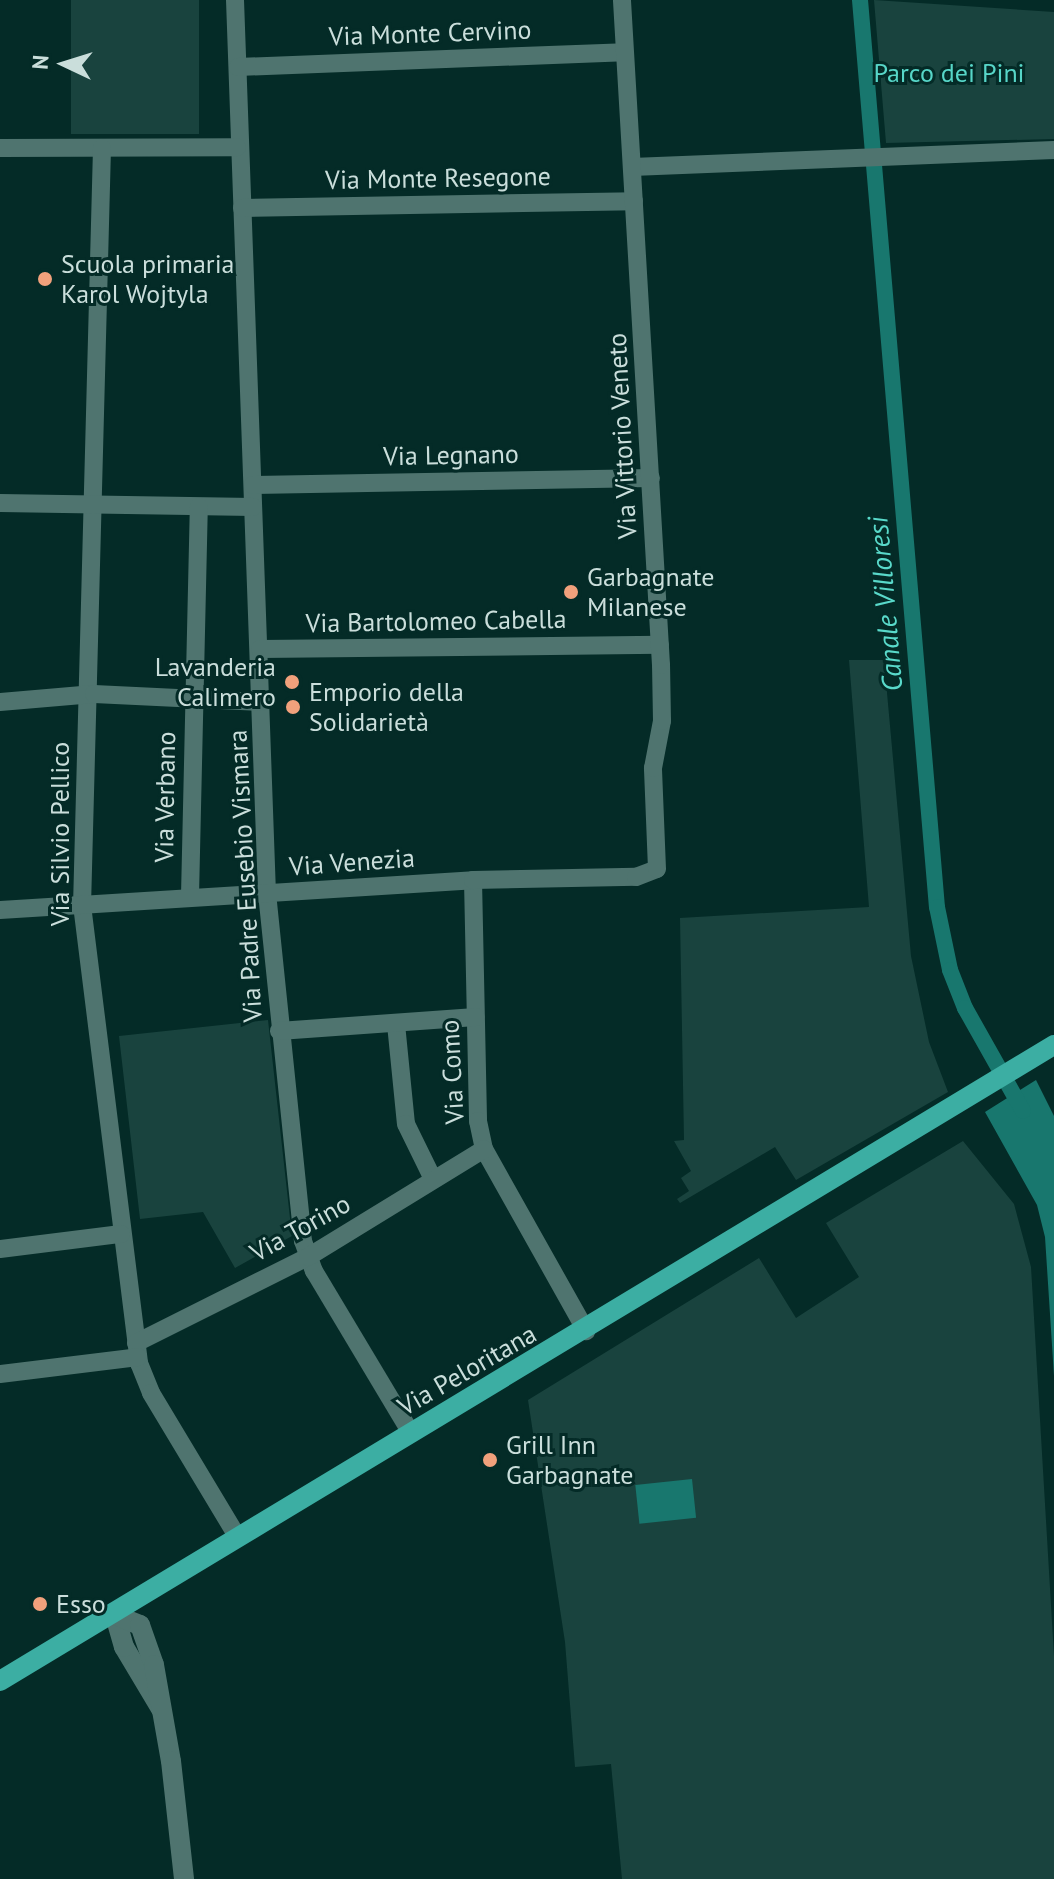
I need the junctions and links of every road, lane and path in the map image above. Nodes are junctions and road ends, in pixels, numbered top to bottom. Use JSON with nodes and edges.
{"nodes":[{"id":1,"x":235,"y":0,"type":"edge"},
{"id":2,"x":622,"y":0,"type":"edge"},
{"id":3,"x":624,"y":52,"type":"junction"},
{"id":4,"x":238,"y":67,"type":"junction"},
{"id":5,"x":237,"y":147,"type":"junction"},
{"id":6,"x":0,"y":148,"type":"edge"},
{"id":7,"x":102,"y":148,"type":"junction"},
{"id":8,"x":1054,"y":150,"type":"edge"},
{"id":9,"x":632,"y":167,"type":"junction"},
{"id":10,"x":634,"y":201,"type":"junction"},
{"id":11,"x":242,"y":208,"type":"junction"},
{"id":12,"x":651,"y":478,"type":"junction"},
{"id":13,"x":253,"y":485,"type":"junction"},
{"id":14,"x":0,"y":503,"type":"edge"},
{"id":15,"x":92,"y":504,"type":"junction"},
{"id":16,"x":199,"y":507,"type":"junction"},
{"id":17,"x":253,"y":507,"type":"junction"},
{"id":18,"x":660,"y":645,"type":"junction"},
{"id":19,"x":260,"y":649,"type":"junction"},
{"id":20,"x":87,"y":695,"type":"junction"},
{"id":21,"x":193,"y":698,"type":"junction"},
{"id":22,"x":0,"y":702,"type":"edge"},
{"id":23,"x":262,"y":702,"type":"junction"},
{"id":24,"x":657,"y":869,"type":"joint"},
{"id":25,"x":473,"y":880,"type":"junction"},
{"id":26,"x":267,"y":893,"type":"junction"},
{"id":27,"x":190,"y":896,"type":"junction"},
{"id":28,"x":82,"y":905,"type":"junction"},
{"id":29,"x":0,"y":910,"type":"edge"},
{"id":30,"x":476,"y":1017,"type":"junction"},
{"id":31,"x":396,"y":1024,"type":"junction"},
{"id":32,"x":279,"y":1031,"type":"junction"},
{"id":33,"x":1054,"y":1045,"type":"edge"},
{"id":34,"x":1041,"y":1060,"type":"edge"},
{"id":35,"x":484,"y":1149,"type":"junction"},
{"id":36,"x":433,"y":1179,"type":"junction"},
{"id":37,"x":121,"y":1234,"type":"junction"},
{"id":38,"x":0,"y":1249,"type":"edge"},
{"id":39,"x":308,"y":1257,"type":"junction"},
{"id":40,"x":586,"y":1331,"type":"junction"},
{"id":41,"x":137,"y":1350,"type":"junction"},
{"id":42,"x":0,"y":1374,"type":"edge"},
{"id":43,"x":411,"y":1433,"type":"junction"},
{"id":44,"x":238,"y":1538,"type":"junction"},
{"id":45,"x":115,"y":1615,"type":"junction"},
{"id":46,"x":0,"y":1676,"type":"edge"},
{"id":47,"x":184,"y":1879,"type":"edge"}],
"edges":[{"from":1,"to":4,"type":"street","name":"Via Padre Eusebio Vismara"},
{"from":2,"to":3,"type":"street","name":"Via Vittorio Veneto"},
{"from":3,"to":4,"type":"street","name":"Via Monte Cervino"},
{"from":3,"to":9,"type":"street","name":"Via Vittorio Veneto"},
{"from":4,"to":5,"type":"street","name":"Via Padre Eusebio Vismara"},
{"from":5,"to":7,"type":"street"},
{"from":5,"to":11,"type":"street","name":"Via Padre Eusebio Vismara"},
{"from":6,"to":7,"type":"street"},
{"from":7,"to":15,"type":"street","name":"Via Silvio Pellico"},
{"from":8,"to":9,"type":"street"},
{"from":9,"to":10,"type":"street","name":"Via Vittorio Veneto"},
{"from":10,"to":11,"type":"street","name":"Via Monte Resegone"},
{"from":10,"to":12,"type":"street","name":"Via Vittorio Veneto"},
{"from":11,"to":13,"type":"street","name":"Via Padre Eusebio Vismara"},
{"from":12,"to":13,"type":"street","name":"Via Legnano"},
{"from":12,"to":18,"type":"street","name":"Via Vittorio Veneto"},
{"from":13,"to":17,"type":"street","name":"Via Padre Eusebio Vismara"},
{"from":14,"to":15,"type":"street"},
{"from":15,"to":16,"type":"street"},
{"from":15,"to":20,"type":"street","name":"Via Silvio Pellico"},
{"from":16,"to":17,"type":"street"},
{"from":16,"to":21,"type":"street","name":"Via Verbano"},
{"from":17,"to":19,"type":"street","name":"Via Padre Eusebio Vismara"},
{"from":18,"to":19,"type":"street","name":"Via Bartolomeo Cabella"},
{"from":18,"to":24,"type":"street","name":"Via Vittorio Veneto"},
{"from":19,"to":23,"type":"street","name":"Via Padre Eusebio Vismara"},
{"from":20,"to":21,"type":"street"},
{"from":20,"to":22,"type":"street"},
{"from":20,"to":28,"type":"street","name":"Via Silvio Pellico"},
{"from":21,"to":23,"type":"street"},
{"from":21,"to":27,"type":"street","name":"Via Verbano"},
{"from":23,"to":26,"type":"street","name":"Via Padre Eusebio Vismara"},
{"from":24,"to":25,"type":"street","name":"Via Venezia"},
{"from":25,"to":26,"type":"street","name":"Via Venezia"},
{"from":25,"to":30,"type":"street","name":"Via Como"},
{"from":26,"to":27,"type":"street","name":"Via Venezia"},
{"from":26,"to":32,"type":"street","name":"Via Padre Eusebio Vismara"},
{"from":27,"to":28,"type":"street","name":"Via Venezia"},
{"from":28,"to":29,"type":"street","name":"Via Venezia"},
{"from":28,"to":37,"type":"street","name":"Via Silvio Pellico"},
{"from":30,"to":31,"type":"street"},
{"from":30,"to":35,"type":"street","name":"Via Como"},
{"from":31,"to":32,"type":"street"},
{"from":31,"to":36,"type":"street"},
{"from":32,"to":39,"type":"street","name":"Via Padre Eusebio Vismara"},
{"from":33,"to":34,"type":"main road","name":"Via Peloritana"},
{"from":34,"to":40,"type":"main road","name":"Via Peloritana"},
{"from":35,"to":36,"type":"street","name":"Via Torino"},
{"from":35,"to":40,"type":"street","name":"Via Como"},
{"from":36,"to":39,"type":"street","name":"Via Torino"},
{"from":37,"to":38,"type":"street"},
{"from":37,"to":41,"type":"street","name":"Via Silvio Pellico"},
{"from":39,"to":41,"type":"street","name":"Via Torino"},
{"from":39,"to":43,"type":"street","name":"Via Padre Eusebio Vismara"},
{"from":40,"to":43,"type":"main road","name":"Via Peloritana"},
{"from":41,"to":42,"type":"street","name":"Via Torino"},
{"from":41,"to":44,"type":"street","name":"Via Silvio Pellico"},
{"from":43,"to":44,"type":"main road","name":"Via Peloritana"},
{"from":44,"to":45,"type":"main road","name":"Via Peloritana"},
{"from":45,"to":46,"type":"main road","name":"Via Peloritana"},
{"from":45,"to":47,"type":"street"}]}
